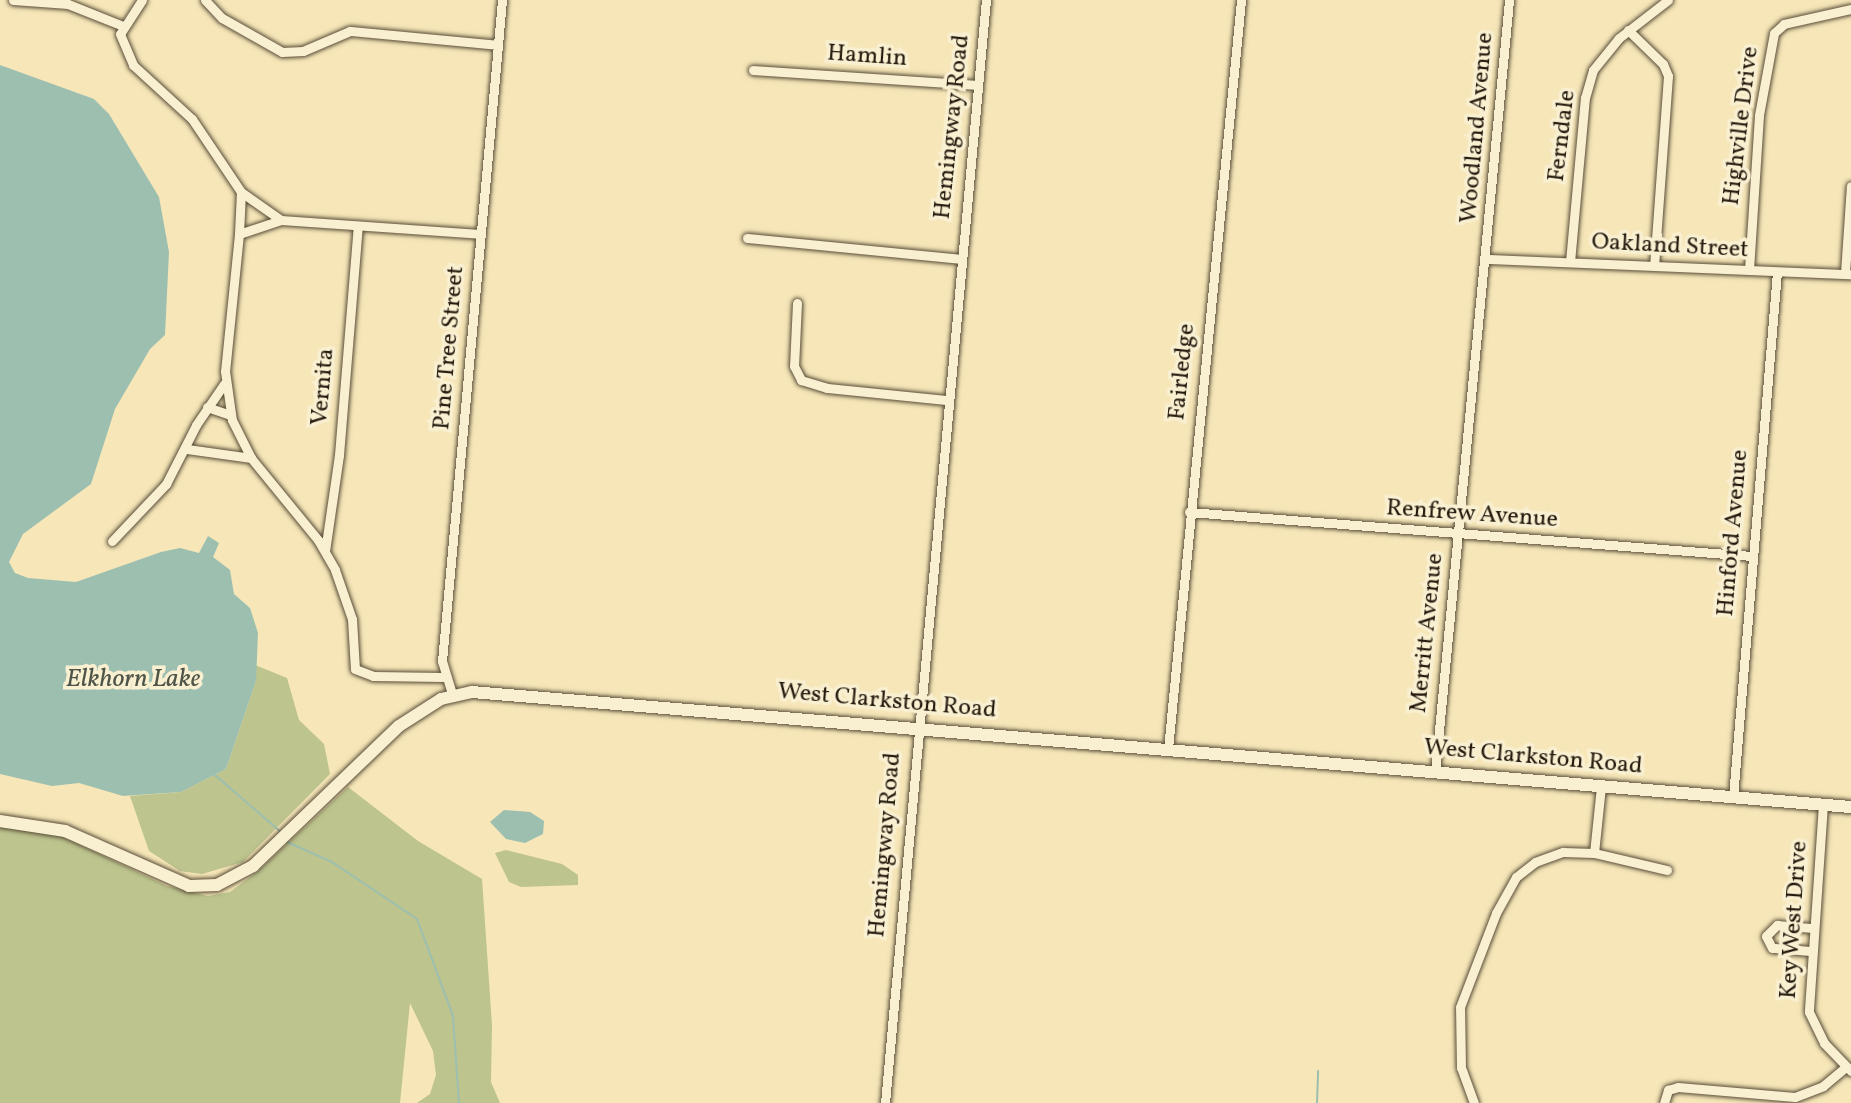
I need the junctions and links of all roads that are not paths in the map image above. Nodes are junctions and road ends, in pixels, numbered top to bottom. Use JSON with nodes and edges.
{"nodes":[{"id":1,"x":13,"y":0,"type":"edge"},
{"id":2,"x":142,"y":0,"type":"edge"},
{"id":3,"x":205,"y":0,"type":"edge"},
{"id":4,"x":502,"y":0,"type":"edge"},
{"id":5,"x":986,"y":0,"type":"edge"},
{"id":6,"x":1241,"y":0,"type":"edge"},
{"id":7,"x":1509,"y":0,"type":"edge"},
{"id":8,"x":1668,"y":0,"type":"edge"},
{"id":9,"x":1851,"y":9,"type":"edge"},
{"id":10,"x":123,"y":26,"type":"junction"},
{"id":11,"x":1628,"y":30,"type":"junction"},
{"id":12,"x":497,"y":45,"type":"junction"},
{"id":13,"x":753,"y":70,"type":"dead end"},
{"id":14,"x":978,"y":85,"type":"junction"},
{"id":15,"x":1851,"y":186,"type":"edge"},
{"id":16,"x":241,"y":192,"type":"junction"},
{"id":17,"x":281,"y":220,"type":"junction"},
{"id":18,"x":358,"y":226,"type":"junction"},
{"id":19,"x":239,"y":234,"type":"junction"},
{"id":20,"x":480,"y":234,"type":"junction"},
{"id":21,"x":747,"y":238,"type":"dead end"},
{"id":22,"x":960,"y":259,"type":"junction"},
{"id":23,"x":1488,"y":259,"type":"junction"},
{"id":24,"x":1570,"y":262,"type":"junction"},
{"id":25,"x":1654,"y":265,"type":"junction"},
{"id":26,"x":1749,"y":270,"type":"junction"},
{"id":27,"x":1777,"y":272,"type":"junction"},
{"id":28,"x":1848,"y":273,"type":"edge"},
{"id":29,"x":797,"y":303,"type":"dead end"},
{"id":30,"x":224,"y":384,"type":"junction"},
{"id":31,"x":946,"y":400,"type":"junction"},
{"id":32,"x":207,"y":407,"type":"junction"},
{"id":33,"x":230,"y":415,"type":"junction"},
{"id":34,"x":187,"y":449,"type":"junction"},
{"id":35,"x":251,"y":458,"type":"junction"},
{"id":36,"x":1189,"y":512,"type":"junction"},
{"id":37,"x":1459,"y":534,"type":"junction"},
{"id":38,"x":112,"y":541,"type":"dead end"},
{"id":39,"x":325,"y":551,"type":"junction"},
{"id":40,"x":1752,"y":556,"type":"junction"},
{"id":41,"x":443,"y":677,"type":"junction"},
{"id":42,"x":453,"y":697,"type":"junction"},
{"id":43,"x":916,"y":727,"type":"junction"},
{"id":44,"x":1168,"y":749,"type":"junction"},
{"id":45,"x":1435,"y":772,"type":"junction"},
{"id":46,"x":1601,"y":786,"type":"junction"},
{"id":47,"x":1733,"y":797,"type":"junction"},
{"id":48,"x":1823,"y":804,"type":"junction"},
{"id":49,"x":1851,"y":807,"type":"edge"},
{"id":50,"x":0,"y":821,"type":"edge"},
{"id":51,"x":1594,"y":853,"type":"junction"},
{"id":52,"x":1667,"y":870,"type":"dead end"},
{"id":53,"x":1813,"y":928,"type":"junction"},
{"id":54,"x":1810,"y":951,"type":"junction"},
{"id":55,"x":1848,"y":1069,"type":"edge"},
{"id":56,"x":885,"y":1103,"type":"edge"},
{"id":57,"x":1474,"y":1103,"type":"edge"},
{"id":58,"x":1664,"y":1103,"type":"edge"}],
"edges":[{"from":1,"to":10,"type":"street"},
{"from":2,"to":10,"type":"street"},
{"from":3,"to":12,"type":"street"},
{"from":4,"to":12,"type":"street","name":"Pine Tree Street"},
{"from":5,"to":14,"type":"street","name":"Hemingway Road"},
{"from":6,"to":36,"type":"street","name":"Fairledge"},
{"from":7,"to":23,"type":"street","name":"Woodland Avenue"},
{"from":8,"to":11,"type":"street","name":"Ferndale"},
{"from":9,"to":26,"type":"street","name":"Highville Drive"},
{"from":10,"to":16,"type":"street"},
{"from":11,"to":24,"type":"street","name":"Ferndale"},
{"from":11,"to":25,"type":"street"},
{"from":12,"to":20,"type":"street","name":"Pine Tree Street"},
{"from":13,"to":14,"type":"street","name":"Hamlin"},
{"from":14,"to":22,"type":"street","name":"Hemingway Road"},
{"from":15,"to":28,"type":"street"},
{"from":16,"to":17,"type":"street"},
{"from":16,"to":19,"type":"street"},
{"from":17,"to":18,"type":"street"},
{"from":17,"to":19,"type":"street"},
{"from":18,"to":20,"type":"street"},
{"from":18,"to":39,"type":"street","name":"Vernita"},
{"from":19,"to":30,"type":"street"},
{"from":20,"to":41,"type":"street","name":"Pine Tree Street"},
{"from":21,"to":22,"type":"street"},
{"from":22,"to":31,"type":"street","name":"Hemingway Road"},
{"from":23,"to":24,"type":"street","name":"Oakland Street"},
{"from":23,"to":37,"type":"street","name":"Merritt Avenue"},
{"from":24,"to":25,"type":"street","name":"Oakland Street"},
{"from":25,"to":26,"type":"street","name":"Oakland Street"},
{"from":26,"to":27,"type":"street","name":"Oakland Street"},
{"from":27,"to":28,"type":"street","name":"Oakland Street"},
{"from":27,"to":40,"type":"street","name":"Hinford Avenue"},
{"from":29,"to":31,"type":"street"},
{"from":30,"to":32,"type":"street"},
{"from":30,"to":33,"type":"street"},
{"from":31,"to":43,"type":"street","name":"Hemingway Road"},
{"from":32,"to":33,"type":"street"},
{"from":32,"to":34,"type":"street"},
{"from":33,"to":35,"type":"street"},
{"from":34,"to":35,"type":"street"},
{"from":34,"to":38,"type":"street"},
{"from":35,"to":39,"type":"street"},
{"from":36,"to":37,"type":"street","name":"Renfrew Avenue"},
{"from":36,"to":44,"type":"street","name":"Fairledge"},
{"from":37,"to":40,"type":"street","name":"Renfrew Avenue"},
{"from":37,"to":45,"type":"street","name":"Merritt Avenue"},
{"from":39,"to":41,"type":"street"},
{"from":40,"to":47,"type":"street","name":"Hinford Avenue"},
{"from":41,"to":42,"type":"street"},
{"from":42,"to":43,"type":"main road","name":"West Clarkston Road"},
{"from":42,"to":50,"type":"main road","name":"West Clarkston Road"},
{"from":43,"to":44,"type":"main road","name":"West Clarkston Road"},
{"from":43,"to":56,"type":"street","name":"Hemingway Road"},
{"from":44,"to":45,"type":"main road","name":"West Clarkston Road"},
{"from":45,"to":46,"type":"main road","name":"West Clarkston Road"},
{"from":46,"to":47,"type":"main road","name":"West Clarkston Road"},
{"from":46,"to":51,"type":"street"},
{"from":47,"to":48,"type":"main road","name":"West Clarkston Road"},
{"from":48,"to":49,"type":"main road","name":"West Clarkston Road"},
{"from":48,"to":53,"type":"street","name":"Key West Drive"},
{"from":51,"to":52,"type":"street"},
{"from":51,"to":57,"type":"street"},
{"from":53,"to":54,"type":"street","name":"Key West Drive"},
{"from":53,"to":54,"type":"street"},
{"from":54,"to":55,"type":"street","name":"Key West Drive"},
{"from":55,"to":58,"type":"street"}]}
